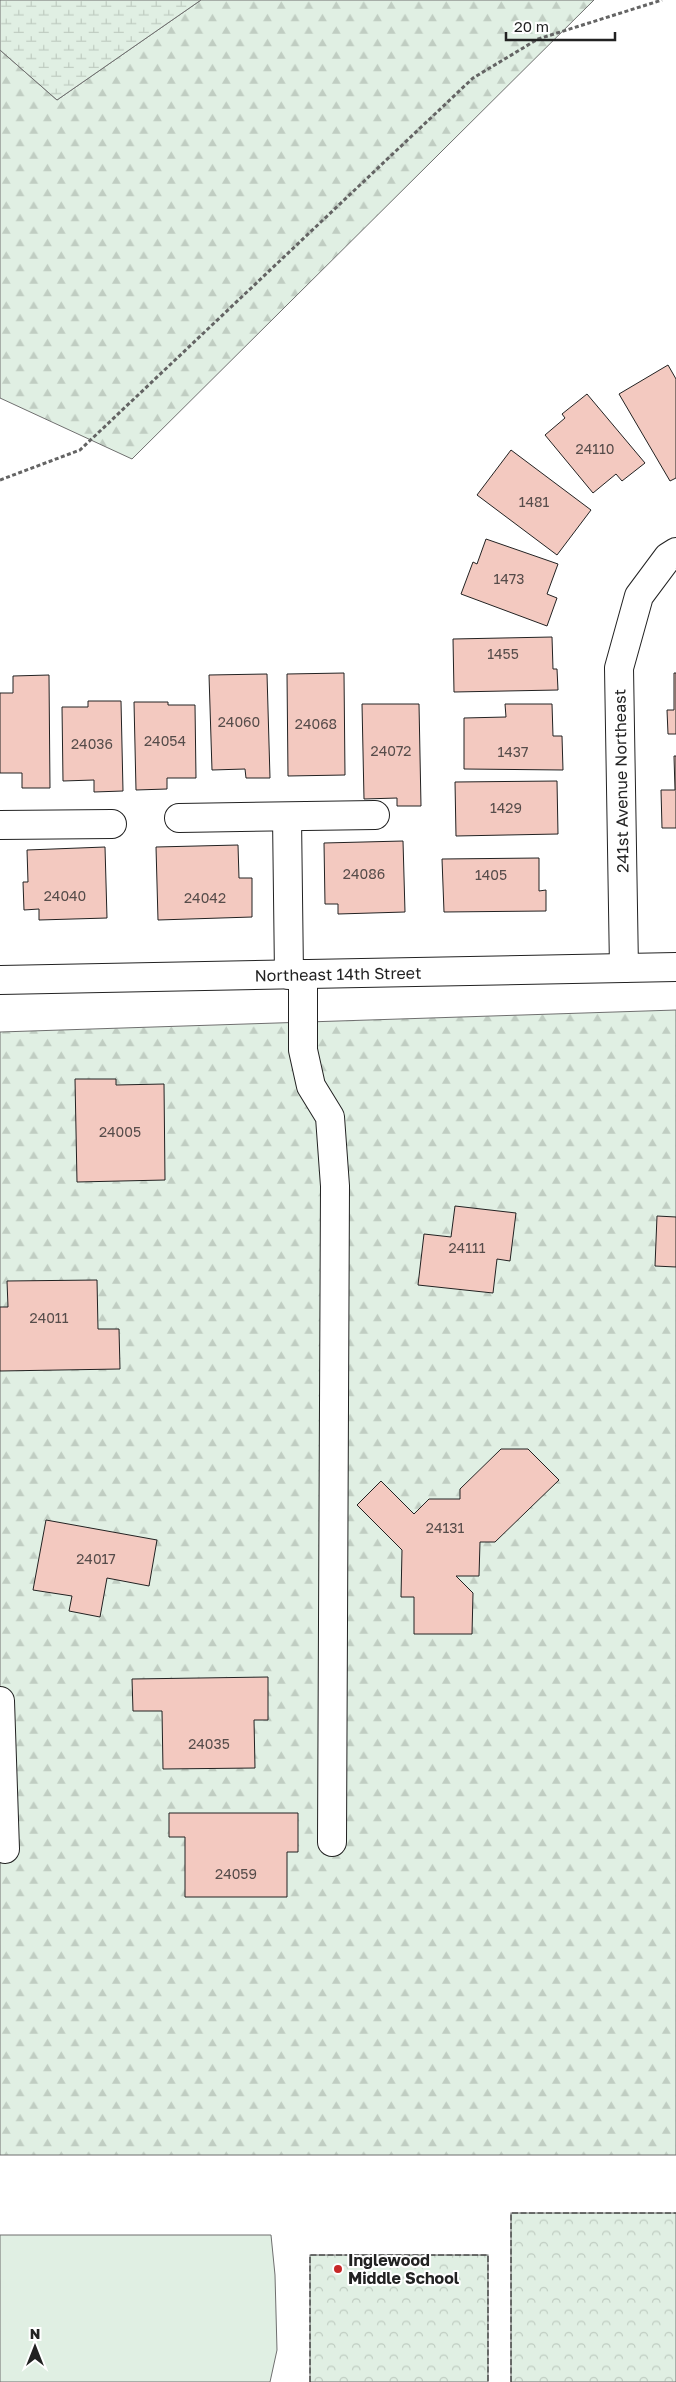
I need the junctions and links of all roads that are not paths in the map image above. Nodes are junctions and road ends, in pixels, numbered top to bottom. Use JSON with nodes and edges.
{"nodes":[{"id":1,"x":676,"y":552,"type":"edge"},
{"id":2,"x":375,"y":815,"type":"dead end"},
{"id":3,"x":287,"y":817,"type":"junction"},
{"id":4,"x":179,"y":818,"type":"dead end"},
{"id":5,"x":112,"y":824,"type":"dead end"},
{"id":6,"x":0,"y":825,"type":"edge"},
{"id":7,"x":676,"y":967,"type":"edge"},
{"id":8,"x":624,"y":968,"type":"junction"},
{"id":9,"x":296,"y":975,"type":"junction"},
{"id":10,"x":0,"y":980,"type":"edge"},
{"id":11,"x":0,"y":1701,"type":"edge"},
{"id":12,"x":332,"y":1842,"type":"dead end"},
{"id":13,"x":5,"y":1849,"type":"dead end"}],
"edges":[{"from":1,"to":8,"type":"street","name":"241st Avenue Northeast"},
{"from":2,"to":3,"type":"street"},
{"from":3,"to":4,"type":"street"},
{"from":3,"to":9,"type":"street"},
{"from":5,"to":6,"type":"street"},
{"from":7,"to":8,"type":"street","name":"Northeast 14th Street"},
{"from":8,"to":9,"type":"street","name":"Northeast 14th Street"},
{"from":9,"to":10,"type":"street","name":"Northeast 14th Street"},
{"from":9,"to":12,"type":"street"},
{"from":11,"to":13,"type":"street"}]}
